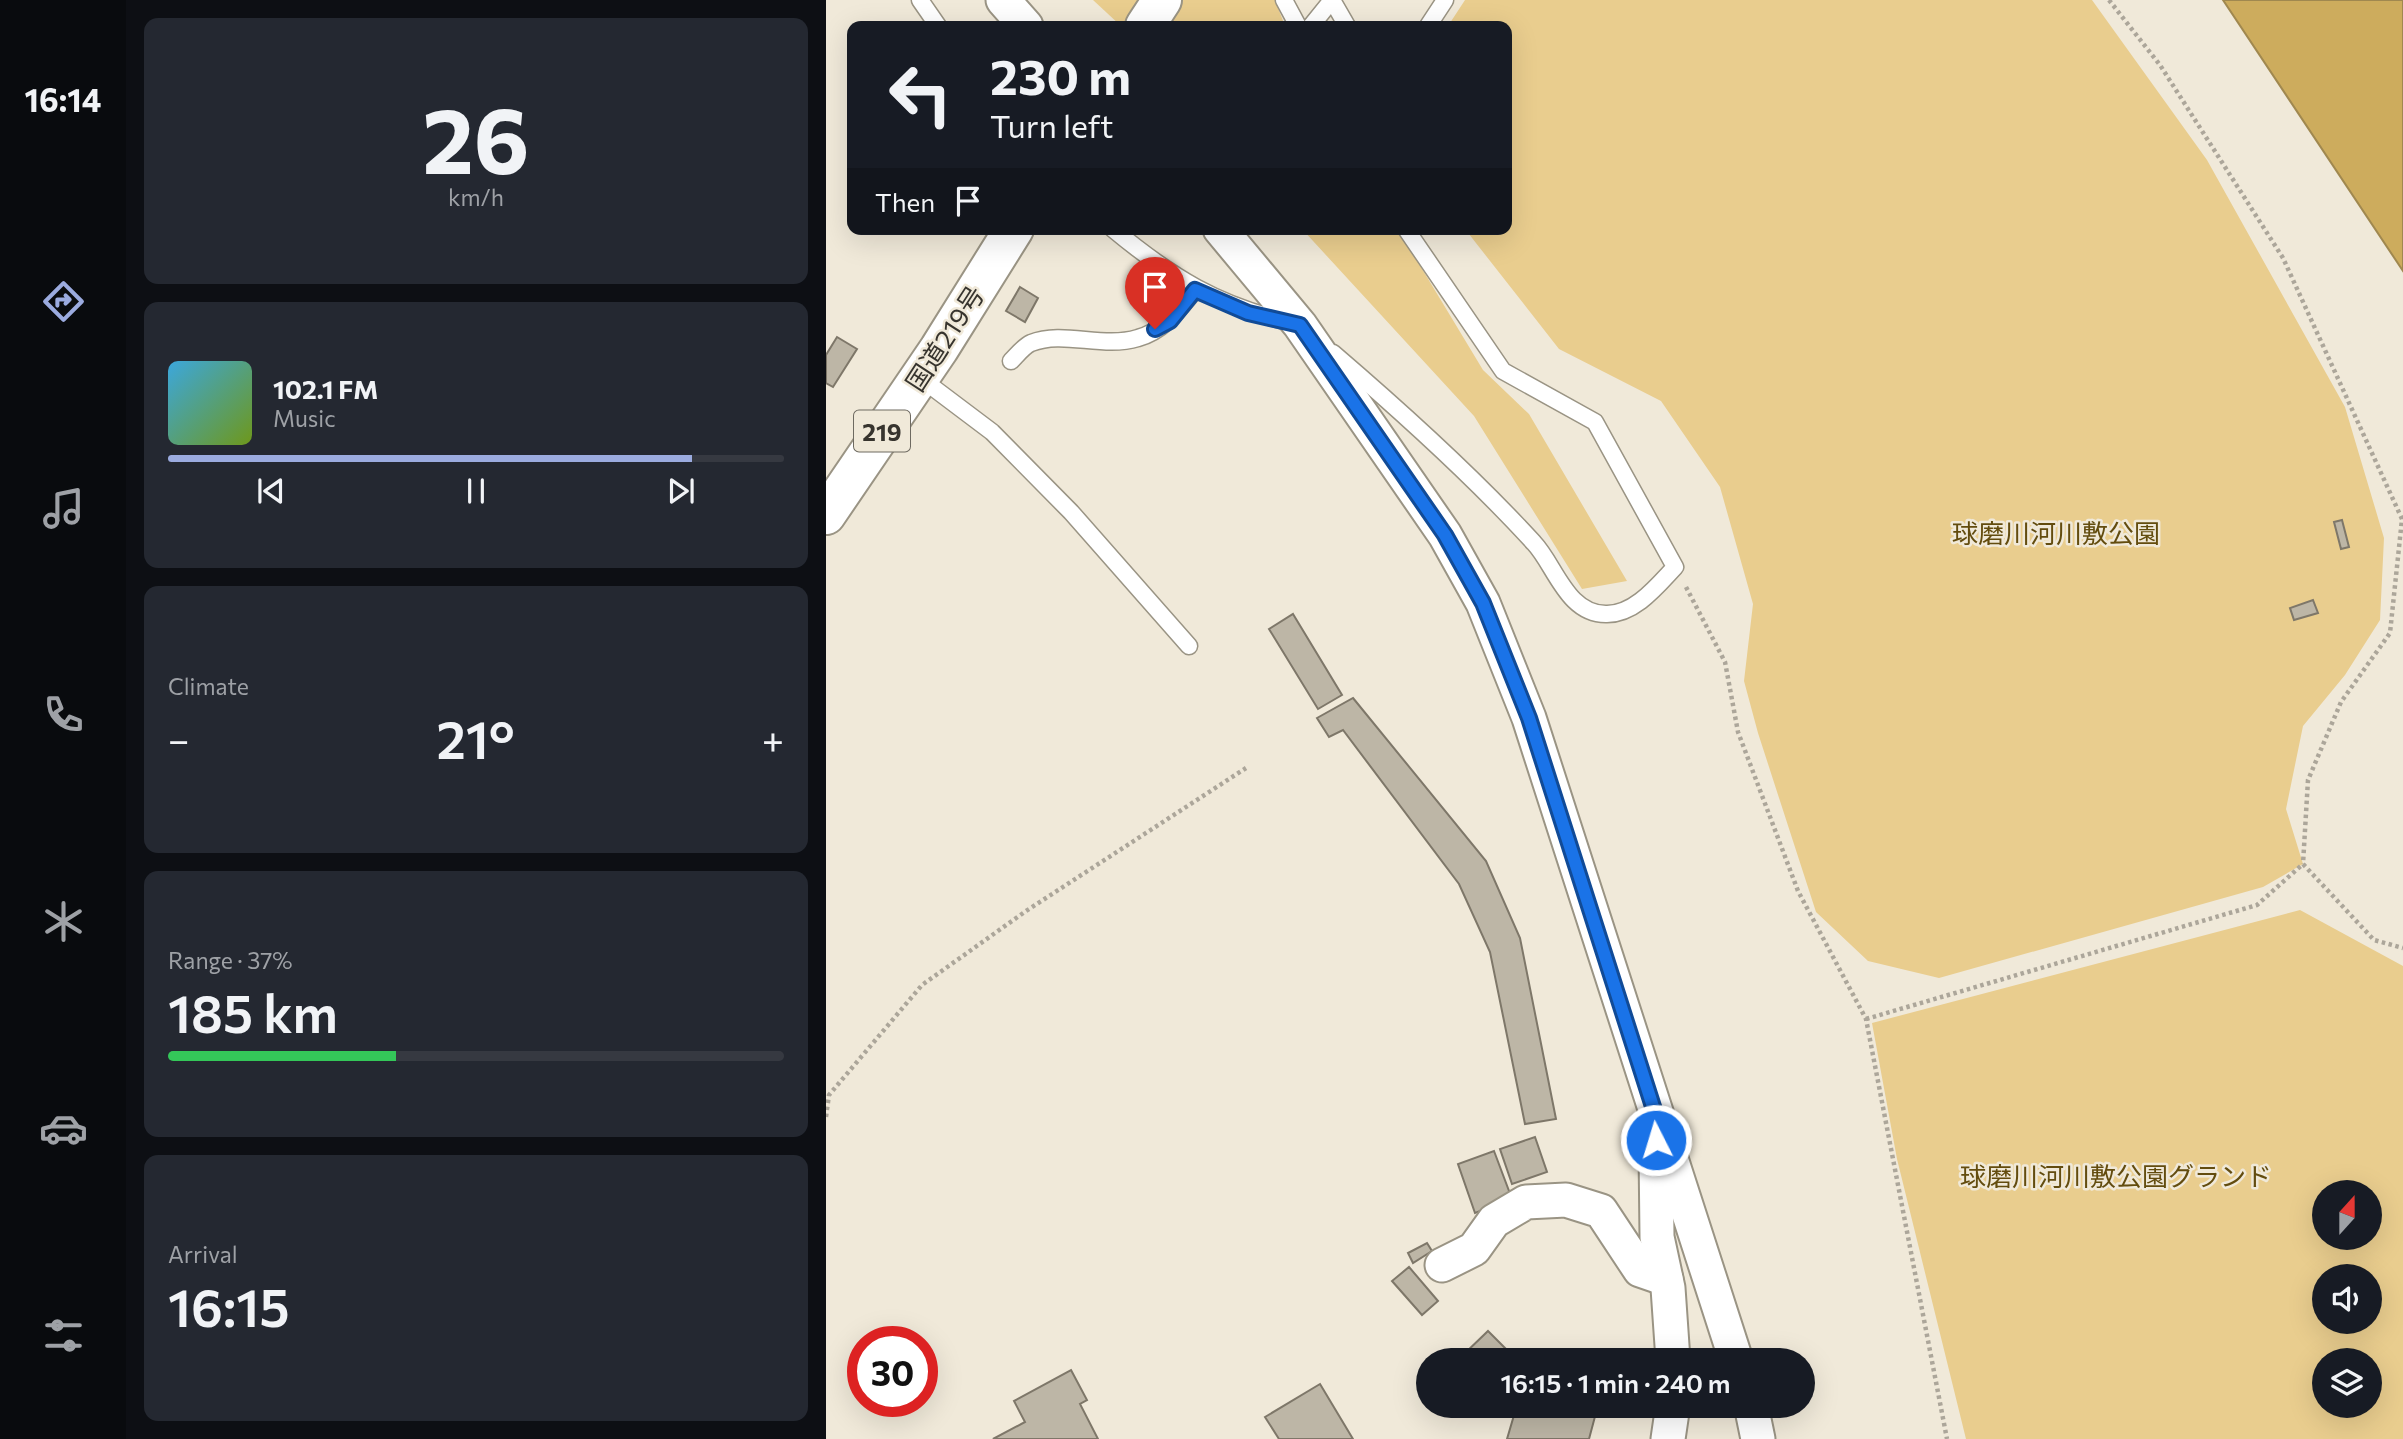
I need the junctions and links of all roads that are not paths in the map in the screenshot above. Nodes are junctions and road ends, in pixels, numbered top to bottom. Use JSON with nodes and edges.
{"nodes":[{"id":1,"x":920,"y":0,"type":"edge"},
{"id":2,"x":1003,"y":0,"type":"edge"},
{"id":3,"x":1162,"y":0,"type":"edge"},
{"id":4,"x":1284,"y":0,"type":"edge"},
{"id":5,"x":1332,"y":0,"type":"edge"},
{"id":6,"x":1445,"y":0,"type":"edge"},
{"id":7,"x":935,"y":21,"type":"edge"},
{"id":8,"x":1022,"y":21,"type":"edge"},
{"id":9,"x":1148,"y":21,"type":"edge"},
{"id":10,"x":1295,"y":21,"type":"edge"},
{"id":11,"x":1315,"y":21,"type":"edge"},
{"id":12,"x":1344,"y":21,"type":"edge"},
{"id":13,"x":1431,"y":21,"type":"edge"},
{"id":14,"x":1010,"y":235,"type":"edge"},
{"id":15,"x":1121,"y":235,"type":"edge"},
{"id":16,"x":1225,"y":235,"type":"edge"},
{"id":17,"x":1410,"y":235,"type":"edge"},
{"id":18,"x":1195,"y":290,"type":"junction"},
{"id":19,"x":1300,"y":325,"type":"junction"},
{"id":20,"x":1011,"y":360,"type":"dead end"},
{"id":21,"x":929,"y":363,"type":"junction"},
{"id":22,"x":826,"y":515,"type":"edge"},
{"id":23,"x":1189,"y":646,"type":"dead end"},
{"id":24,"x":1656,"y":1116,"type":"junction"},
{"id":25,"x":1441,"y":1265,"type":"dead end"},
{"id":26,"x":1667,"y":1279,"type":"junction"},
{"id":27,"x":1672,"y":1348,"type":"edge"},
{"id":28,"x":1731,"y":1348,"type":"edge"},
{"id":29,"x":1671,"y":1418,"type":"edge"},
{"id":30,"x":1754,"y":1418,"type":"edge"},
{"id":31,"x":1668,"y":1439,"type":"edge"},
{"id":32,"x":1758,"y":1439,"type":"edge"}],
"edges":[{"from":1,"to":7,"type":"lane"},
{"from":2,"to":8,"type":"street"},
{"from":3,"to":9,"type":"highway"},
{"from":4,"to":10,"type":"lane"},
{"from":5,"to":11,"type":"lane"},
{"from":5,"to":12,"type":"lane"},
{"from":6,"to":13,"type":"lane"},
{"from":14,"to":21,"type":"highway","name":"国道219号","number":"219"},
{"from":15,"to":18,"type":"lane"},
{"from":16,"to":19,"type":"street"},
{"from":17,"to":19,"type":"lane"},
{"from":18,"to":19,"type":"lane"},
{"from":18,"to":20,"type":"lane"},
{"from":19,"to":24,"type":"street"},
{"from":21,"to":22,"type":"highway","name":"国道219号","number":"219"},
{"from":21,"to":23,"type":"lane"},
{"from":24,"to":26,"type":"street"},
{"from":24,"to":28,"type":"street"},
{"from":25,"to":26,"type":"street"},
{"from":26,"to":27,"type":"street"},
{"from":29,"to":31,"type":"street"},
{"from":30,"to":32,"type":"street"}]}
